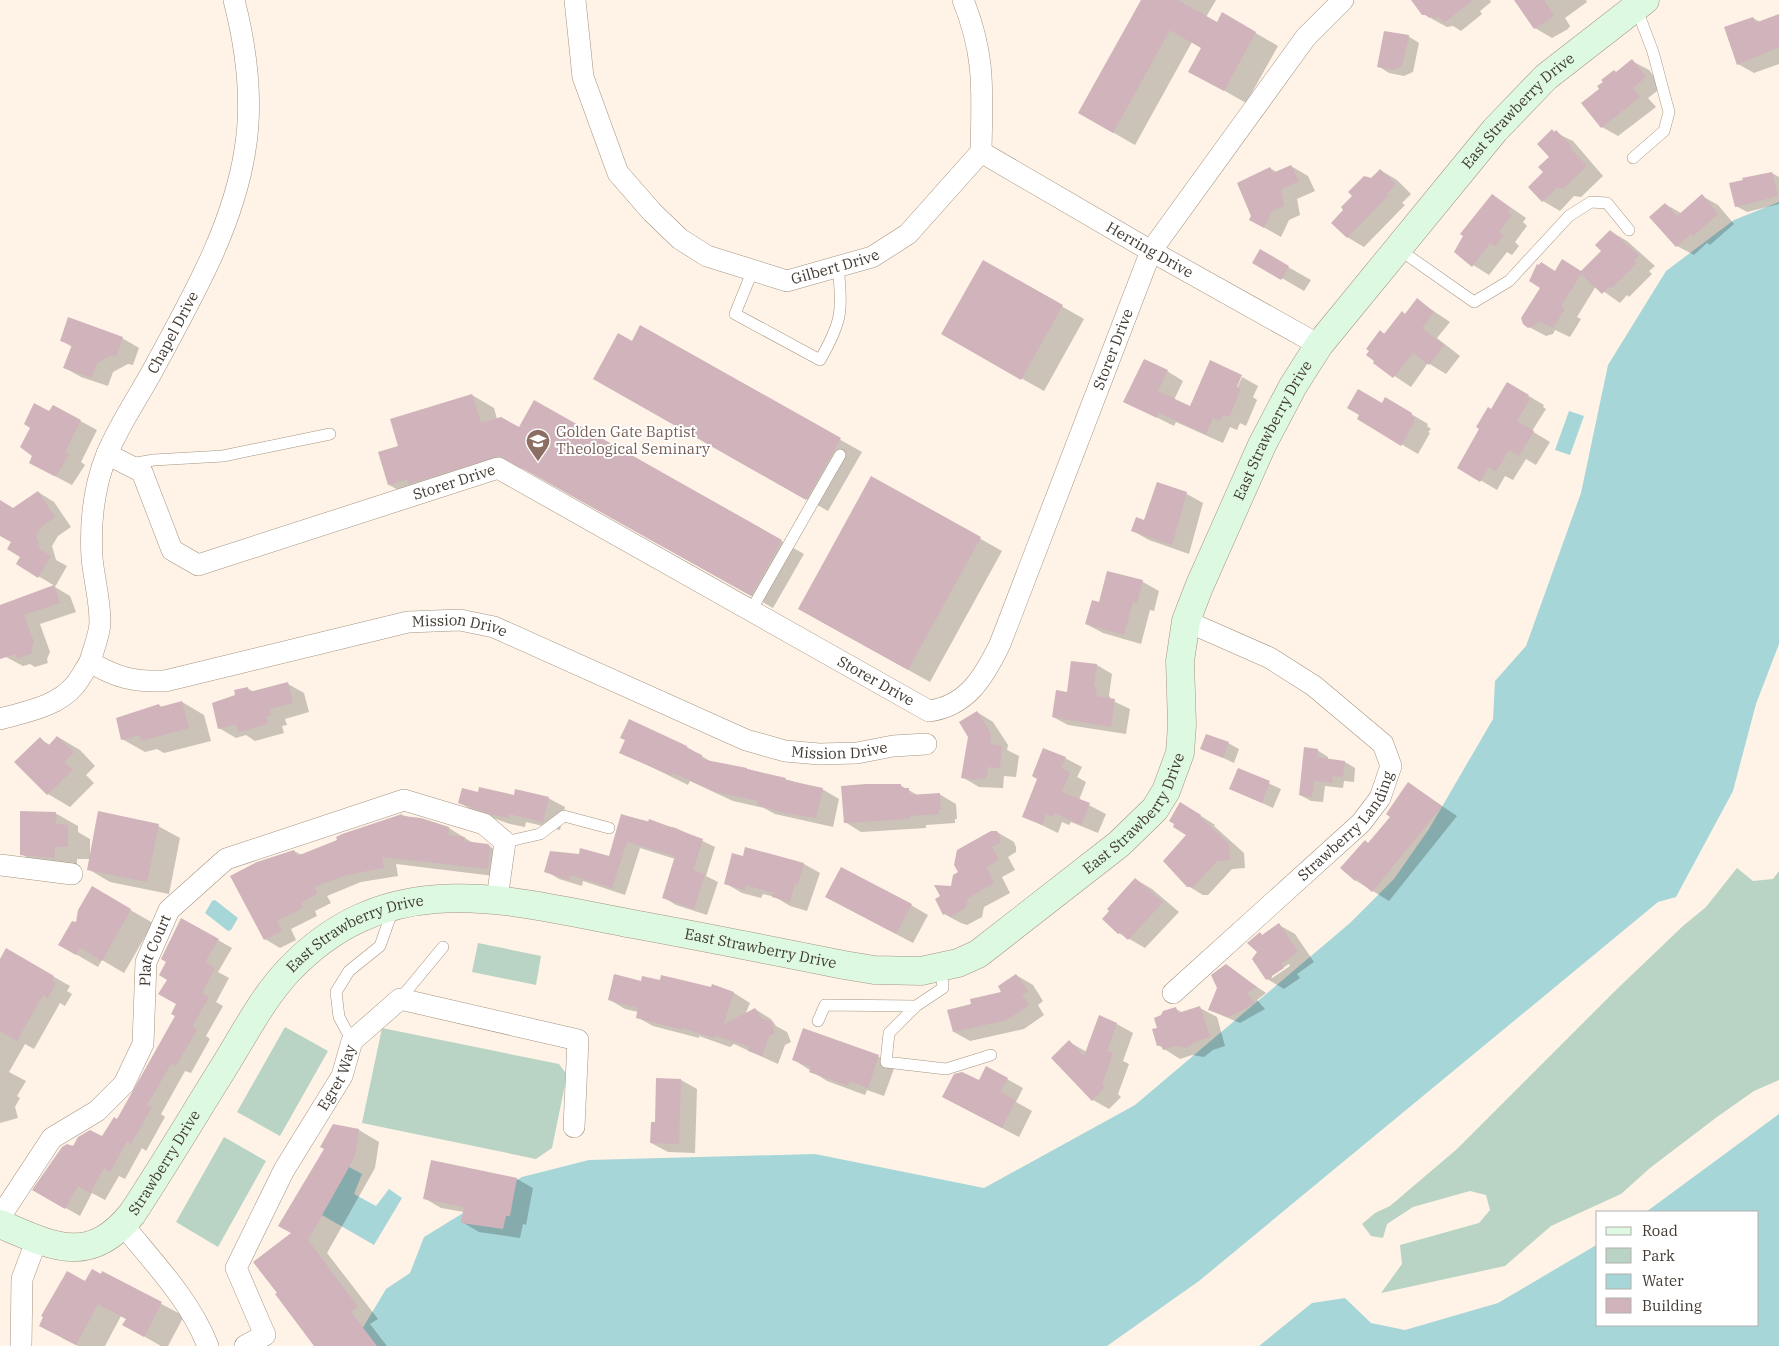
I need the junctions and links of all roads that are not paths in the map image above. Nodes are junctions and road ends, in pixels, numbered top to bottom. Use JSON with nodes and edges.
{"nodes":[{"id":1,"x":234,"y":0,"type":"edge"},
{"id":2,"x":575,"y":0,"type":"edge"},
{"id":3,"x":963,"y":0,"type":"edge"},
{"id":4,"x":1343,"y":0,"type":"edge"},
{"id":5,"x":1640,"y":3,"type":"edge"},
{"id":6,"x":981,"y":152,"type":"junction"},
{"id":7,"x":1634,"y":158,"type":"dead end"},
{"id":8,"x":1629,"y":230,"type":"dead end"},
{"id":9,"x":1398,"y":248,"type":"junction"},
{"id":10,"x":1151,"y":252,"type":"junction"},
{"id":11,"x":838,"y":267,"type":"junction"},
{"id":12,"x":752,"y":272,"type":"junction"},
{"id":13,"x":1319,"y":345,"type":"junction"},
{"id":14,"x":330,"y":434,"type":"dead end"},
{"id":15,"x":107,"y":454,"type":"junction"},
{"id":16,"x":840,"y":455,"type":"dead end"},
{"id":17,"x":130,"y":464,"type":"junction"},
{"id":18,"x":750,"y":612,"type":"junction"},
{"id":19,"x":1186,"y":621,"type":"junction"},
{"id":20,"x":90,"y":662,"type":"junction"},
{"id":21,"x":0,"y":719,"type":"edge"},
{"id":22,"x":926,"y":744,"type":"dead end"},
{"id":23,"x":609,"y":828,"type":"dead end"},
{"id":24,"x":505,"y":842,"type":"junction"},
{"id":25,"x":0,"y":865,"type":"edge"},
{"id":26,"x":72,"y":874,"type":"dead end"},
{"id":27,"x":497,"y":899,"type":"junction"},
{"id":28,"x":394,"y":906,"type":"junction"},
{"id":29,"x":443,"y":947,"type":"dead end"},
{"id":30,"x":941,"y":968,"type":"junction"},
{"id":31,"x":1172,"y":993,"type":"dead end"},
{"id":32,"x":400,"y":999,"type":"junction"},
{"id":33,"x":916,"y":1006,"type":"junction"},
{"id":34,"x":253,"y":1020,"type":"joint"},
{"id":35,"x":818,"y":1021,"type":"dead end"},
{"id":36,"x":352,"y":1041,"type":"junction"},
{"id":37,"x":991,"y":1055,"type":"dead end"},
{"id":38,"x":574,"y":1126,"type":"dead end"},
{"id":39,"x":0,"y":1217,"type":"edge"},
{"id":40,"x":0,"y":1224,"type":"edge"},
{"id":41,"x":124,"y":1225,"type":"junction"},
{"id":42,"x":37,"y":1239,"type":"junction"},
{"id":43,"x":269,"y":1340,"type":"edge"},
{"id":44,"x":21,"y":1346,"type":"edge"},
{"id":45,"x":208,"y":1346,"type":"edge"},
{"id":46,"x":244,"y":1346,"type":"edge"}],
"edges":[{"from":1,"to":15,"type":"street","name":"Chapel Drive"},
{"from":2,"to":12,"type":"street","name":"Gilbert Drive"},
{"from":3,"to":6,"type":"street"},
{"from":4,"to":10,"type":"street","name":"Storer Drive"},
{"from":5,"to":7,"type":"lane"},
{"from":5,"to":9,"type":"street","name":"East Strawberry Drive"},
{"from":6,"to":10,"type":"street","name":"Herring Drive"},
{"from":6,"to":11,"type":"street","name":"Gilbert Drive"},
{"from":8,"to":9,"type":"lane"},
{"from":9,"to":13,"type":"street","name":"East Strawberry Drive"},
{"from":10,"to":13,"type":"street","name":"Herring Drive"},
{"from":10,"to":18,"type":"street","name":"Storer Drive"},
{"from":11,"to":12,"type":"street","name":"Gilbert Drive"},
{"from":11,"to":12,"type":"lane"},
{"from":13,"to":19,"type":"street","name":"East Strawberry Drive"},
{"from":14,"to":17,"type":"lane"},
{"from":15,"to":17,"type":"street","name":"Storer Drive"},
{"from":15,"to":20,"type":"street","name":"Chapel Drive"},
{"from":16,"to":18,"type":"lane"},
{"from":17,"to":18,"type":"street","name":"Storer Drive"},
{"from":19,"to":30,"type":"street","name":"East Strawberry Drive"},
{"from":19,"to":31,"type":"street","name":"Strawberry Landing"},
{"from":20,"to":21,"type":"street"},
{"from":20,"to":22,"type":"street","name":"Mission Drive"},
{"from":23,"to":24,"type":"lane"},
{"from":24,"to":27,"type":"street"},
{"from":24,"to":39,"type":"street","name":"Platt Court"},
{"from":25,"to":26,"type":"street"},
{"from":27,"to":28,"type":"street","name":"East Strawberry Drive"},
{"from":27,"to":30,"type":"street","name":"East Strawberry Drive"},
{"from":28,"to":34,"type":"street","name":"East Strawberry Drive"},
{"from":28,"to":36,"type":"lane"},
{"from":29,"to":32,"type":"lane"},
{"from":30,"to":33,"type":"lane"},
{"from":32,"to":36,"type":"street","name":"Egret Way"},
{"from":32,"to":38,"type":"street"},
{"from":33,"to":35,"type":"lane"},
{"from":33,"to":37,"type":"lane"},
{"from":34,"to":41,"type":"street","name":"Strawberry Drive"},
{"from":36,"to":43,"type":"street","name":"Egret Way"},
{"from":40,"to":42,"type":"street","name":"Strawberry Drive"},
{"from":41,"to":42,"type":"street","name":"Strawberry Drive"},
{"from":41,"to":45,"type":"street"},
{"from":42,"to":44,"type":"street"},
{"from":43,"to":46,"type":"street","name":"Egret Way"}]}
